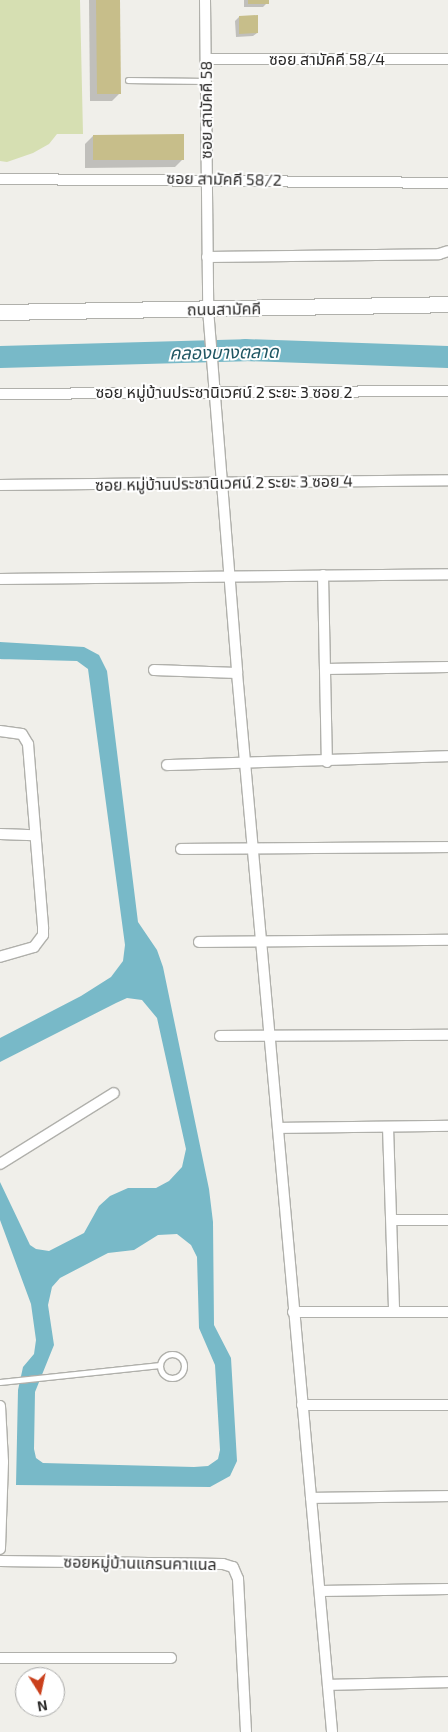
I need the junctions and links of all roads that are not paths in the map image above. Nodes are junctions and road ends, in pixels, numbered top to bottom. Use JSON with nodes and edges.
{"nodes":[{"id":1,"x":205,"y":0,"type":"edge"},
{"id":2,"x":206,"y":59,"type":"junction"},
{"id":3,"x":448,"y":59,"type":"edge"},
{"id":4,"x":128,"y":80,"type":"dead end"},
{"id":5,"x":206,"y":81,"type":"junction"},
{"id":6,"x":206,"y":178,"type":"junction"},
{"id":7,"x":0,"y":179,"type":"edge"},
{"id":8,"x":448,"y":183,"type":"edge"},
{"id":9,"x":448,"y":251,"type":"edge"},
{"id":10,"x":207,"y":257,"type":"junction"},
{"id":11,"x":448,"y":304,"type":"edge"},
{"id":12,"x":208,"y":309,"type":"junction"},
{"id":13,"x":0,"y":312,"type":"edge"},
{"id":14,"x":448,"y":391,"type":"edge"},
{"id":15,"x":216,"y":392,"type":"junction"},
{"id":16,"x":0,"y":394,"type":"edge"},
{"id":17,"x":448,"y":480,"type":"edge"},
{"id":18,"x":222,"y":484,"type":"junction"},
{"id":19,"x":0,"y":485,"type":"edge"},
{"id":20,"x":448,"y":574,"type":"edge"},
{"id":21,"x":323,"y":575,"type":"junction"},
{"id":22,"x":230,"y":578,"type":"junction"},
{"id":23,"x":0,"y":579,"type":"edge"},
{"id":24,"x":448,"y":667,"type":"edge"},
{"id":25,"x":326,"y":669,"type":"junction"},
{"id":26,"x":154,"y":670,"type":"dead end"},
{"id":27,"x":237,"y":673,"type":"junction"},
{"id":28,"x":0,"y":731,"type":"edge"},
{"id":29,"x":448,"y":756,"type":"edge"},
{"id":30,"x":327,"y":762,"type":"junction"},
{"id":31,"x":246,"y":763,"type":"junction"},
{"id":32,"x":167,"y":765,"type":"dead end"},
{"id":33,"x":0,"y":834,"type":"edge"},
{"id":34,"x":34,"y":835,"type":"junction"},
{"id":35,"x":448,"y":847,"type":"edge"},
{"id":36,"x":181,"y":848,"type":"dead end"},
{"id":37,"x":252,"y":848,"type":"junction"},
{"id":38,"x":448,"y":940,"type":"edge"},
{"id":39,"x":199,"y":942,"type":"dead end"},
{"id":40,"x":261,"y":942,"type":"junction"},
{"id":41,"x":0,"y":957,"type":"edge"},
{"id":42,"x":448,"y":1035,"type":"edge"},
{"id":43,"x":220,"y":1036,"type":"dead end"},
{"id":44,"x":269,"y":1036,"type":"junction"},
{"id":45,"x":114,"y":1093,"type":"dead end"},
{"id":46,"x":448,"y":1126,"type":"edge"},
{"id":47,"x":388,"y":1127,"type":"junction"},
{"id":48,"x":278,"y":1128,"type":"junction"},
{"id":49,"x":0,"y":1164,"type":"edge"},
{"id":50,"x":392,"y":1220,"type":"junction"},
{"id":51,"x":448,"y":1220,"type":"edge"},
{"id":52,"x":293,"y":1312,"type":"junction"},
{"id":53,"x":394,"y":1312,"type":"junction"},
{"id":54,"x":448,"y":1312,"type":"edge"},
{"id":55,"x":160,"y":1365,"type":"junction"},
{"id":56,"x":0,"y":1382,"type":"edge"},
{"id":57,"x":302,"y":1405,"type":"junction"},
{"id":58,"x":448,"y":1405,"type":"edge"},
{"id":59,"x":0,"y":1406,"type":"edge"},
{"id":60,"x":2,"y":1462,"type":"edge"},
{"id":61,"x":448,"y":1496,"type":"edge"},
{"id":62,"x":311,"y":1498,"type":"junction"},
{"id":63,"x":0,"y":1549,"type":"edge"},
{"id":64,"x":0,"y":1561,"type":"edge"},
{"id":65,"x":448,"y":1589,"type":"edge"},
{"id":66,"x":320,"y":1591,"type":"junction"},
{"id":67,"x":0,"y":1658,"type":"edge"},
{"id":68,"x":171,"y":1658,"type":"dead end"},
{"id":69,"x":448,"y":1682,"type":"edge"},
{"id":70,"x":329,"y":1685,"type":"junction"},
{"id":71,"x":246,"y":1732,"type":"edge"},
{"id":72,"x":332,"y":1732,"type":"edge"}],
"edges":[{"from":1,"to":2,"type":"street","name":"ซอย สามัคคี 58"},
{"from":2,"to":3,"type":"street","name":"ซอย สามัคคี 58/4"},
{"from":2,"to":5,"type":"street","name":"ซอย สามัคคี 58"},
{"from":4,"to":5,"type":"lane"},
{"from":5,"to":6,"type":"street","name":"ซอย สามัคคี 58"},
{"from":6,"to":7,"type":"street","name":"ซอย สามัคคี 58/2"},
{"from":6,"to":8,"type":"street","name":"ซอย สามัคคี 58/2"},
{"from":6,"to":10,"type":"street","name":"ซอย สามัคคี 58"},
{"from":9,"to":10,"type":"street"},
{"from":10,"to":12,"type":"street","name":"ซอย สามัคคี 58"},
{"from":11,"to":12,"type":"main road","name":"ถนนสามัคคี"},
{"from":12,"to":13,"type":"main road","name":"ถนนสามัคคี"},
{"from":12,"to":15,"type":"street","name":"ซอย สามัคคี 58"},
{"from":14,"to":15,"type":"street","name":"ซอย หมู่บ้านประชานิเวศน์ 2 ระยะ 3 ซอย 2"},
{"from":15,"to":16,"type":"street","name":"ซอย หมู่บ้านประชานิเวศน์ 2 ระยะ 3 ซอย 2"},
{"from":15,"to":18,"type":"street","name":"ซอย สามัคคี 58"},
{"from":17,"to":18,"type":"street","name":"ซอย หมู่บ้านประชานิเวศน์ 2 ระยะ 3 ซอย 4"},
{"from":18,"to":19,"type":"street","name":"ซอย หมู่บ้านประชานิเวศน์ 2 ระยะ 3 ซอย 4"},
{"from":18,"to":22,"type":"street","name":"ซอย สามัคคี 58"},
{"from":20,"to":21,"type":"street"},
{"from":21,"to":22,"type":"street"},
{"from":21,"to":25,"type":"street"},
{"from":22,"to":23,"type":"street"},
{"from":22,"to":27,"type":"street","name":"ซอย สามัคคี 58"},
{"from":24,"to":25,"type":"street"},
{"from":25,"to":30,"type":"street"},
{"from":26,"to":27,"type":"street"},
{"from":27,"to":31,"type":"street","name":"ซอย สามัคคี 58"},
{"from":28,"to":34,"type":"street"},
{"from":29,"to":30,"type":"street"},
{"from":30,"to":31,"type":"street"},
{"from":31,"to":32,"type":"street"},
{"from":31,"to":37,"type":"street","name":"ซอย สามัคคี 58"},
{"from":33,"to":34,"type":"street"},
{"from":34,"to":41,"type":"street"},
{"from":35,"to":37,"type":"street"},
{"from":36,"to":37,"type":"street"},
{"from":37,"to":40,"type":"street","name":"ซอย สามัคคี 58"},
{"from":38,"to":40,"type":"street"},
{"from":39,"to":40,"type":"street"},
{"from":40,"to":44,"type":"street","name":"ซอย สามัคคี 58"},
{"from":42,"to":44,"type":"street"},
{"from":43,"to":44,"type":"street"},
{"from":44,"to":48,"type":"street","name":"ซอย สามัคคี 58"},
{"from":45,"to":49,"type":"street"},
{"from":46,"to":47,"type":"street"},
{"from":47,"to":48,"type":"street"},
{"from":47,"to":50,"type":"street"},
{"from":48,"to":52,"type":"street","name":"ซอย สามัคคี 58"},
{"from":50,"to":51,"type":"street"},
{"from":50,"to":53,"type":"street"},
{"from":52,"to":53,"type":"street"},
{"from":52,"to":57,"type":"street","name":"ซอย สามัคคี 58"},
{"from":53,"to":54,"type":"street"},
{"from":55,"to":55,"type":"lane"},
{"from":55,"to":56,"type":"lane"},
{"from":57,"to":58,"type":"street"},
{"from":57,"to":62,"type":"street","name":"ซอย สามัคคี 58"},
{"from":59,"to":60,"type":"street"},
{"from":60,"to":63,"type":"street"},
{"from":61,"to":62,"type":"street"},
{"from":62,"to":66,"type":"street","name":"ซอย สามัคคี 58"},
{"from":64,"to":71,"type":"street","name":"ซอยหมู่บ้านแกรนคาแนล"},
{"from":65,"to":66,"type":"street"},
{"from":66,"to":70,"type":"street","name":"ซอย สามัคคี 58"},
{"from":67,"to":68,"type":"street"},
{"from":69,"to":70,"type":"street"},
{"from":70,"to":72,"type":"street","name":"ซอย สามัคคี 58"}]}
